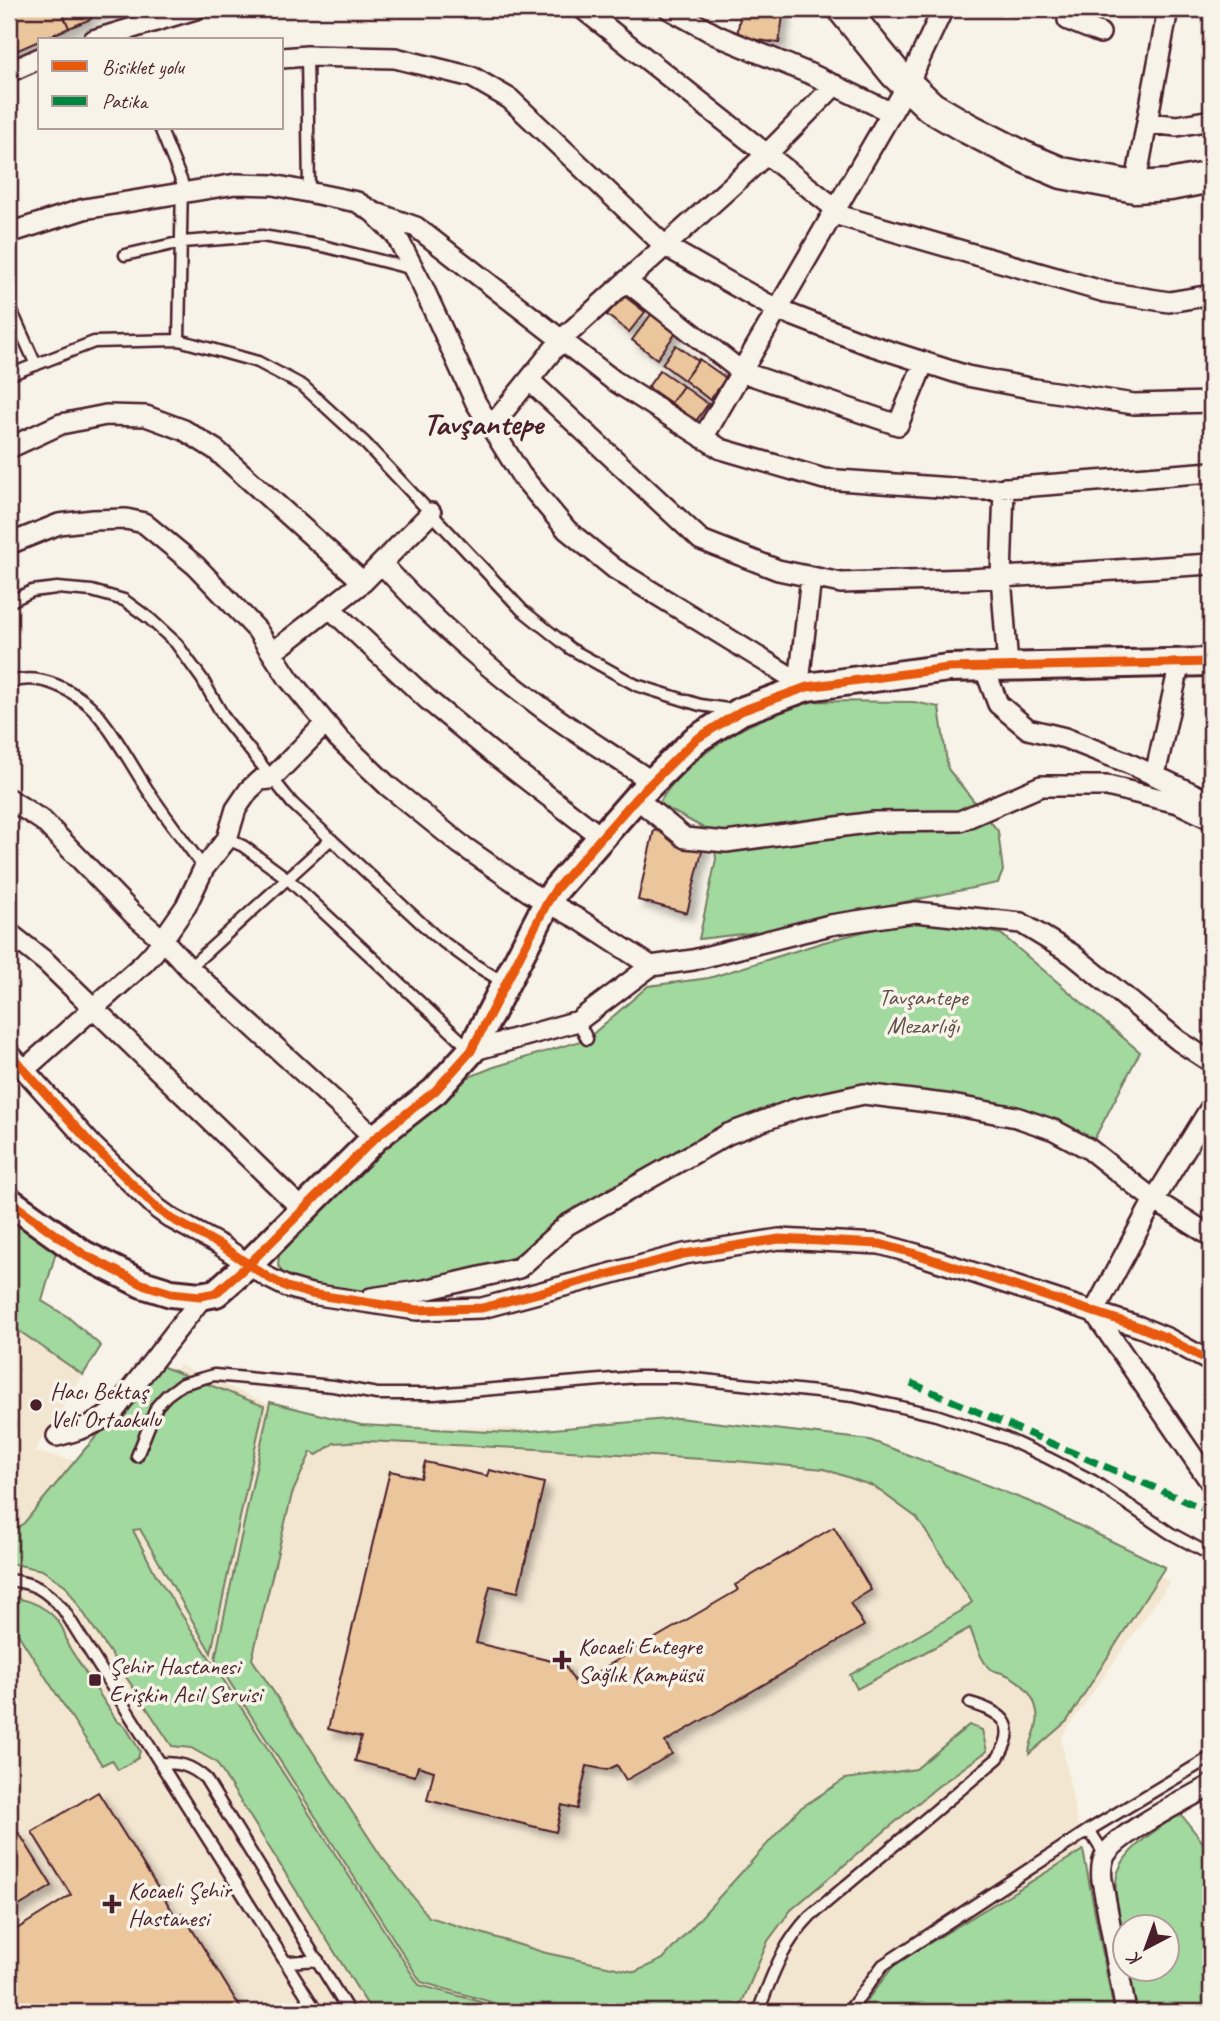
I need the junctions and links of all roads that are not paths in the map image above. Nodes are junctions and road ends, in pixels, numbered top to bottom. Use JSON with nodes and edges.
{"nodes":[{"id":1,"x":196,"y":9,"type":"edge"},
{"id":2,"x":583,"y":9,"type":"edge"},
{"id":3,"x":669,"y":9,"type":"edge"},
{"id":4,"x":843,"y":9,"type":"edge"},
{"id":5,"x":943,"y":9,"type":"edge"},
{"id":6,"x":1071,"y":9,"type":"edge"},
{"id":7,"x":1168,"y":9,"type":"edge"},
{"id":8,"x":1100,"y":33,"type":"dead end"},
{"id":9,"x":100,"y":38,"type":"edge"},
{"id":10,"x":307,"y":56,"type":"junction"},
{"id":11,"x":284,"y":58,"type":"edge"},
{"id":12,"x":38,"y":59,"type":"edge"},
{"id":13,"x":9,"y":72,"type":"edge"},
{"id":14,"x":835,"y":85,"type":"junction"},
{"id":15,"x":907,"y":86,"type":"junction"},
{"id":16,"x":890,"y":112,"type":"junction"},
{"id":17,"x":1211,"y":120,"type":"edge"},
{"id":18,"x":1148,"y":123,"type":"junction"},
{"id":19,"x":161,"y":130,"type":"edge"},
{"id":20,"x":768,"y":153,"type":"junction"},
{"id":21,"x":1211,"y":177,"type":"edge"},
{"id":22,"x":1135,"y":187,"type":"junction"},
{"id":23,"x":309,"y":191,"type":"junction"},
{"id":24,"x":183,"y":192,"type":"junction"},
{"id":25,"x":835,"y":211,"type":"junction"},
{"id":26,"x":373,"y":212,"type":"junction"},
{"id":27,"x":9,"y":233,"type":"edge"},
{"id":28,"x":182,"y":243,"type":"junction"},
{"id":29,"x":665,"y":246,"type":"junction"},
{"id":30,"x":125,"y":256,"type":"dead end"},
{"id":31,"x":414,"y":269,"type":"junction"},
{"id":32,"x":626,"y":281,"type":"junction"},
{"id":33,"x":1211,"y":295,"type":"edge"},
{"id":34,"x":9,"y":305,"type":"edge"},
{"id":35,"x":776,"y":309,"type":"junction"},
{"id":36,"x":179,"y":340,"type":"junction"},
{"id":37,"x":562,"y":340,"type":"junction"},
{"id":38,"x":924,"y":362,"type":"junction"},
{"id":39,"x":36,"y":365,"type":"junction"},
{"id":40,"x":742,"y":372,"type":"junction"},
{"id":41,"x":9,"y":374,"type":"edge"},
{"id":42,"x":529,"y":380,"type":"junction"},
{"id":43,"x":1211,"y":402,"type":"edge"},
{"id":44,"x":491,"y":427,"type":"junction"},
{"id":45,"x":703,"y":438,"type":"junction"},
{"id":46,"x":9,"y":448,"type":"edge"},
{"id":47,"x":1211,"y":472,"type":"edge"},
{"id":48,"x":1003,"y":488,"type":"junction"},
{"id":49,"x":431,"y":513,"type":"junction"},
{"id":50,"x":9,"y":544,"type":"edge"},
{"id":51,"x":382,"y":564,"type":"junction"},
{"id":52,"x":1211,"y":564,"type":"edge"},
{"id":53,"x":811,"y":577,"type":"junction"},
{"id":54,"x":1001,"y":577,"type":"junction"},
{"id":55,"x":363,"y":582,"type":"junction"},
{"id":56,"x":9,"y":601,"type":"edge"},
{"id":57,"x":330,"y":608,"type":"junction"},
{"id":58,"x":272,"y":653,"type":"junction"},
{"id":59,"x":1180,"y":662,"type":"junction"},
{"id":60,"x":1211,"y":662,"type":"edge"},
{"id":61,"x":996,"y":666,"type":"junction"},
{"id":62,"x":9,"y":683,"type":"edge"},
{"id":63,"x":803,"y":685,"type":"junction"},
{"id":64,"x":741,"y":711,"type":"junction"},
{"id":65,"x":326,"y":723,"type":"junction"},
{"id":66,"x":1154,"y":775,"type":"junction"},
{"id":67,"x":271,"y":779,"type":"junction"},
{"id":68,"x":644,"y":790,"type":"junction"},
{"id":69,"x":9,"y":799,"type":"edge"},
{"id":70,"x":1211,"y":802,"type":"edge"},
{"id":71,"x":1211,"y":819,"type":"edge"},
{"id":72,"x":601,"y":837,"type":"junction"},
{"id":73,"x":228,"y":839,"type":"junction"},
{"id":74,"x":331,"y":839,"type":"junction"},
{"id":75,"x":204,"y":869,"type":"junction"},
{"id":76,"x":288,"y":879,"type":"junction"},
{"id":77,"x":547,"y":903,"type":"junction"},
{"id":78,"x":9,"y":933,"type":"edge"},
{"id":79,"x":163,"y":940,"type":"junction"},
{"id":80,"x":651,"y":966,"type":"junction"},
{"id":81,"x":189,"y":968,"type":"junction"},
{"id":82,"x":506,"y":983,"type":"junction"},
{"id":83,"x":93,"y":1008,"type":"junction"},
{"id":84,"x":578,"y":1021,"type":"junction"},
{"id":85,"x":587,"y":1039,"type":"dead end"},
{"id":86,"x":471,"y":1051,"type":"junction"},
{"id":87,"x":9,"y":1053,"type":"edge"},
{"id":88,"x":1211,"y":1062,"type":"edge"},
{"id":89,"x":24,"y":1070,"type":"junction"},
{"id":90,"x":1211,"y":1107,"type":"edge"},
{"id":91,"x":375,"y":1138,"type":"junction"},
{"id":92,"x":1154,"y":1200,"type":"junction"},
{"id":93,"x":9,"y":1201,"type":"edge"},
{"id":94,"x":302,"y":1209,"type":"junction"},
{"id":95,"x":1211,"y":1236,"type":"edge"},
{"id":96,"x":248,"y":1265,"type":"junction"},
{"id":97,"x":204,"y":1295,"type":"junction"},
{"id":98,"x":357,"y":1302,"type":"junction"},
{"id":99,"x":1094,"y":1312,"type":"junction"},
{"id":100,"x":1211,"y":1362,"type":"edge"},
{"id":101,"x":57,"y":1436,"type":"dead end"},
{"id":102,"x":137,"y":1456,"type":"dead end"},
{"id":103,"x":1211,"y":1483,"type":"edge"},
{"id":104,"x":1211,"y":1555,"type":"edge"},
{"id":105,"x":9,"y":1580,"type":"edge"},
{"id":106,"x":970,"y":1703,"type":"dead end"},
{"id":107,"x":1211,"y":1757,"type":"edge"},
{"id":108,"x":161,"y":1763,"type":"junction"},
{"id":109,"x":1211,"y":1785,"type":"edge"},
{"id":110,"x":1089,"y":1830,"type":"junction"},
{"id":111,"x":1105,"y":1856,"type":"junction"},
{"id":112,"x":318,"y":1960,"type":"junction"},
{"id":113,"x":288,"y":1962,"type":"junction"},
{"id":114,"x":317,"y":2012,"type":"edge"},
{"id":115,"x":349,"y":2012,"type":"edge"},
{"id":116,"x":758,"y":2012,"type":"edge"},
{"id":117,"x":848,"y":2012,"type":"edge"},
{"id":118,"x":1126,"y":2012,"type":"edge"}],
"edges":[{"from":1,"to":9,"type":"street"},
{"from":2,"to":20,"type":"street"},
{"from":3,"to":14,"type":"street"},
{"from":4,"to":15,"type":"main road"},
{"from":5,"to":15,"type":"street"},
{"from":6,"to":8,"type":"street"},
{"from":7,"to":18,"type":"street"},
{"from":10,"to":11,"type":"street"},
{"from":10,"to":23,"type":"lane"},
{"from":10,"to":29,"type":"street"},
{"from":12,"to":13,"type":"street"},
{"from":14,"to":16,"type":"street"},
{"from":14,"to":20,"type":"street"},
{"from":15,"to":16,"type":"street"},
{"from":15,"to":22,"type":"main road"},
{"from":16,"to":25,"type":"street"},
{"from":17,"to":18,"type":"street"},
{"from":18,"to":22,"type":"street"},
{"from":19,"to":24,"type":"lane"},
{"from":20,"to":25,"type":"street"},
{"from":20,"to":29,"type":"street"},
{"from":21,"to":22,"type":"main road"},
{"from":23,"to":24,"type":"street"},
{"from":23,"to":26,"type":"street"},
{"from":24,"to":27,"type":"street"},
{"from":24,"to":28,"type":"lane"},
{"from":25,"to":33,"type":"street"},
{"from":25,"to":35,"type":"street"},
{"from":26,"to":31,"type":"street"},
{"from":26,"to":37,"type":"street"},
{"from":28,"to":30,"type":"lane"},
{"from":28,"to":31,"type":"lane"},
{"from":28,"to":36,"type":"lane"},
{"from":29,"to":32,"type":"street"},
{"from":29,"to":35,"type":"street"},
{"from":31,"to":44,"type":"street"},
{"from":32,"to":37,"type":"street"},
{"from":32,"to":40,"type":"street"},
{"from":34,"to":39,"type":"lane"},
{"from":35,"to":38,"type":"street"},
{"from":35,"to":40,"type":"street"},
{"from":36,"to":39,"type":"lane"},
{"from":36,"to":49,"type":"lane"},
{"from":37,"to":42,"type":"street"},
{"from":37,"to":45,"type":"street"},
{"from":38,"to":40,"type":"street"},
{"from":38,"to":43,"type":"street"},
{"from":39,"to":41,"type":"lane"},
{"from":40,"to":45,"type":"street"},
{"from":42,"to":44,"type":"street"},
{"from":42,"to":53,"type":"street"},
{"from":44,"to":63,"type":"street"},
{"from":45,"to":48,"type":"street"},
{"from":46,"to":55,"type":"street"},
{"from":47,"to":48,"type":"street"},
{"from":48,"to":54,"type":"street"},
{"from":49,"to":51,"type":"street"},
{"from":49,"to":64,"type":"lane"},
{"from":50,"to":58,"type":"street"},
{"from":51,"to":55,"type":"street"},
{"from":51,"to":68,"type":"street"},
{"from":52,"to":54,"type":"street"},
{"from":53,"to":54,"type":"street"},
{"from":53,"to":63,"type":"street"},
{"from":54,"to":61,"type":"street"},
{"from":55,"to":57,"type":"street"},
{"from":56,"to":67,"type":"lane"},
{"from":57,"to":58,"type":"street"},
{"from":57,"to":72,"type":"street"},
{"from":58,"to":65,"type":"street"},
{"from":59,"to":60,"type":"street"},
{"from":59,"to":61,"type":"street"},
{"from":59,"to":66,"type":"street"},
{"from":61,"to":63,"type":"street"},
{"from":61,"to":66,"type":"street"},
{"from":62,"to":75,"type":"lane"},
{"from":63,"to":64,"type":"street"},
{"from":64,"to":68,"type":"street"},
{"from":65,"to":67,"type":"street"},
{"from":65,"to":77,"type":"street"},
{"from":66,"to":70,"type":"street"},
{"from":67,"to":73,"type":"street"},
{"from":67,"to":74,"type":"lane"},
{"from":68,"to":71,"type":"street"},
{"from":68,"to":72,"type":"street"},
{"from":69,"to":79,"type":"street"},
{"from":72,"to":77,"type":"street"},
{"from":73,"to":75,"type":"street"},
{"from":73,"to":76,"type":"lane"},
{"from":74,"to":76,"type":"lane"},
{"from":74,"to":82,"type":"lane"},
{"from":75,"to":79,"type":"street"},
{"from":76,"to":81,"type":"lane"},
{"from":76,"to":86,"type":"lane"},
{"from":77,"to":80,"type":"street"},
{"from":77,"to":82,"type":"street"},
{"from":78,"to":83,"type":"street"},
{"from":79,"to":81,"type":"street"},
{"from":79,"to":83,"type":"street"},
{"from":80,"to":84,"type":"street"},
{"from":80,"to":88,"type":"street"},
{"from":81,"to":91,"type":"street"},
{"from":82,"to":86,"type":"street"},
{"from":83,"to":89,"type":"street"},
{"from":83,"to":94,"type":"street"},
{"from":84,"to":85,"type":"lane"},
{"from":84,"to":86,"type":"street"},
{"from":86,"to":91,"type":"street"},
{"from":87,"to":89,"type":"street"},
{"from":89,"to":96,"type":"street"},
{"from":90,"to":92,"type":"street"},
{"from":91,"to":94,"type":"street"},
{"from":92,"to":95,"type":"street"},
{"from":92,"to":98,"type":"street"},
{"from":92,"to":99,"type":"street"},
{"from":93,"to":97,"type":"street"},
{"from":94,"to":96,"type":"street"},
{"from":96,"to":97,"type":"street"},
{"from":96,"to":98,"type":"street"},
{"from":97,"to":101,"type":"street"},
{"from":98,"to":99,"type":"street"},
{"from":99,"to":100,"type":"street"},
{"from":99,"to":103,"type":"street"},
{"from":102,"to":104,"type":"lane"},
{"from":105,"to":108,"type":"lane"},
{"from":106,"to":116,"type":"lane"},
{"from":107,"to":110,"type":"lane"},
{"from":108,"to":112,"type":"lane"},
{"from":108,"to":113,"type":"lane"},
{"from":109,"to":111,"type":"street"},
{"from":110,"to":111,"type":"lane"},
{"from":110,"to":117,"type":"lane"},
{"from":111,"to":118,"type":"street"},
{"from":112,"to":113,"type":"lane"},
{"from":112,"to":115,"type":"lane"},
{"from":113,"to":114,"type":"lane"}]}
